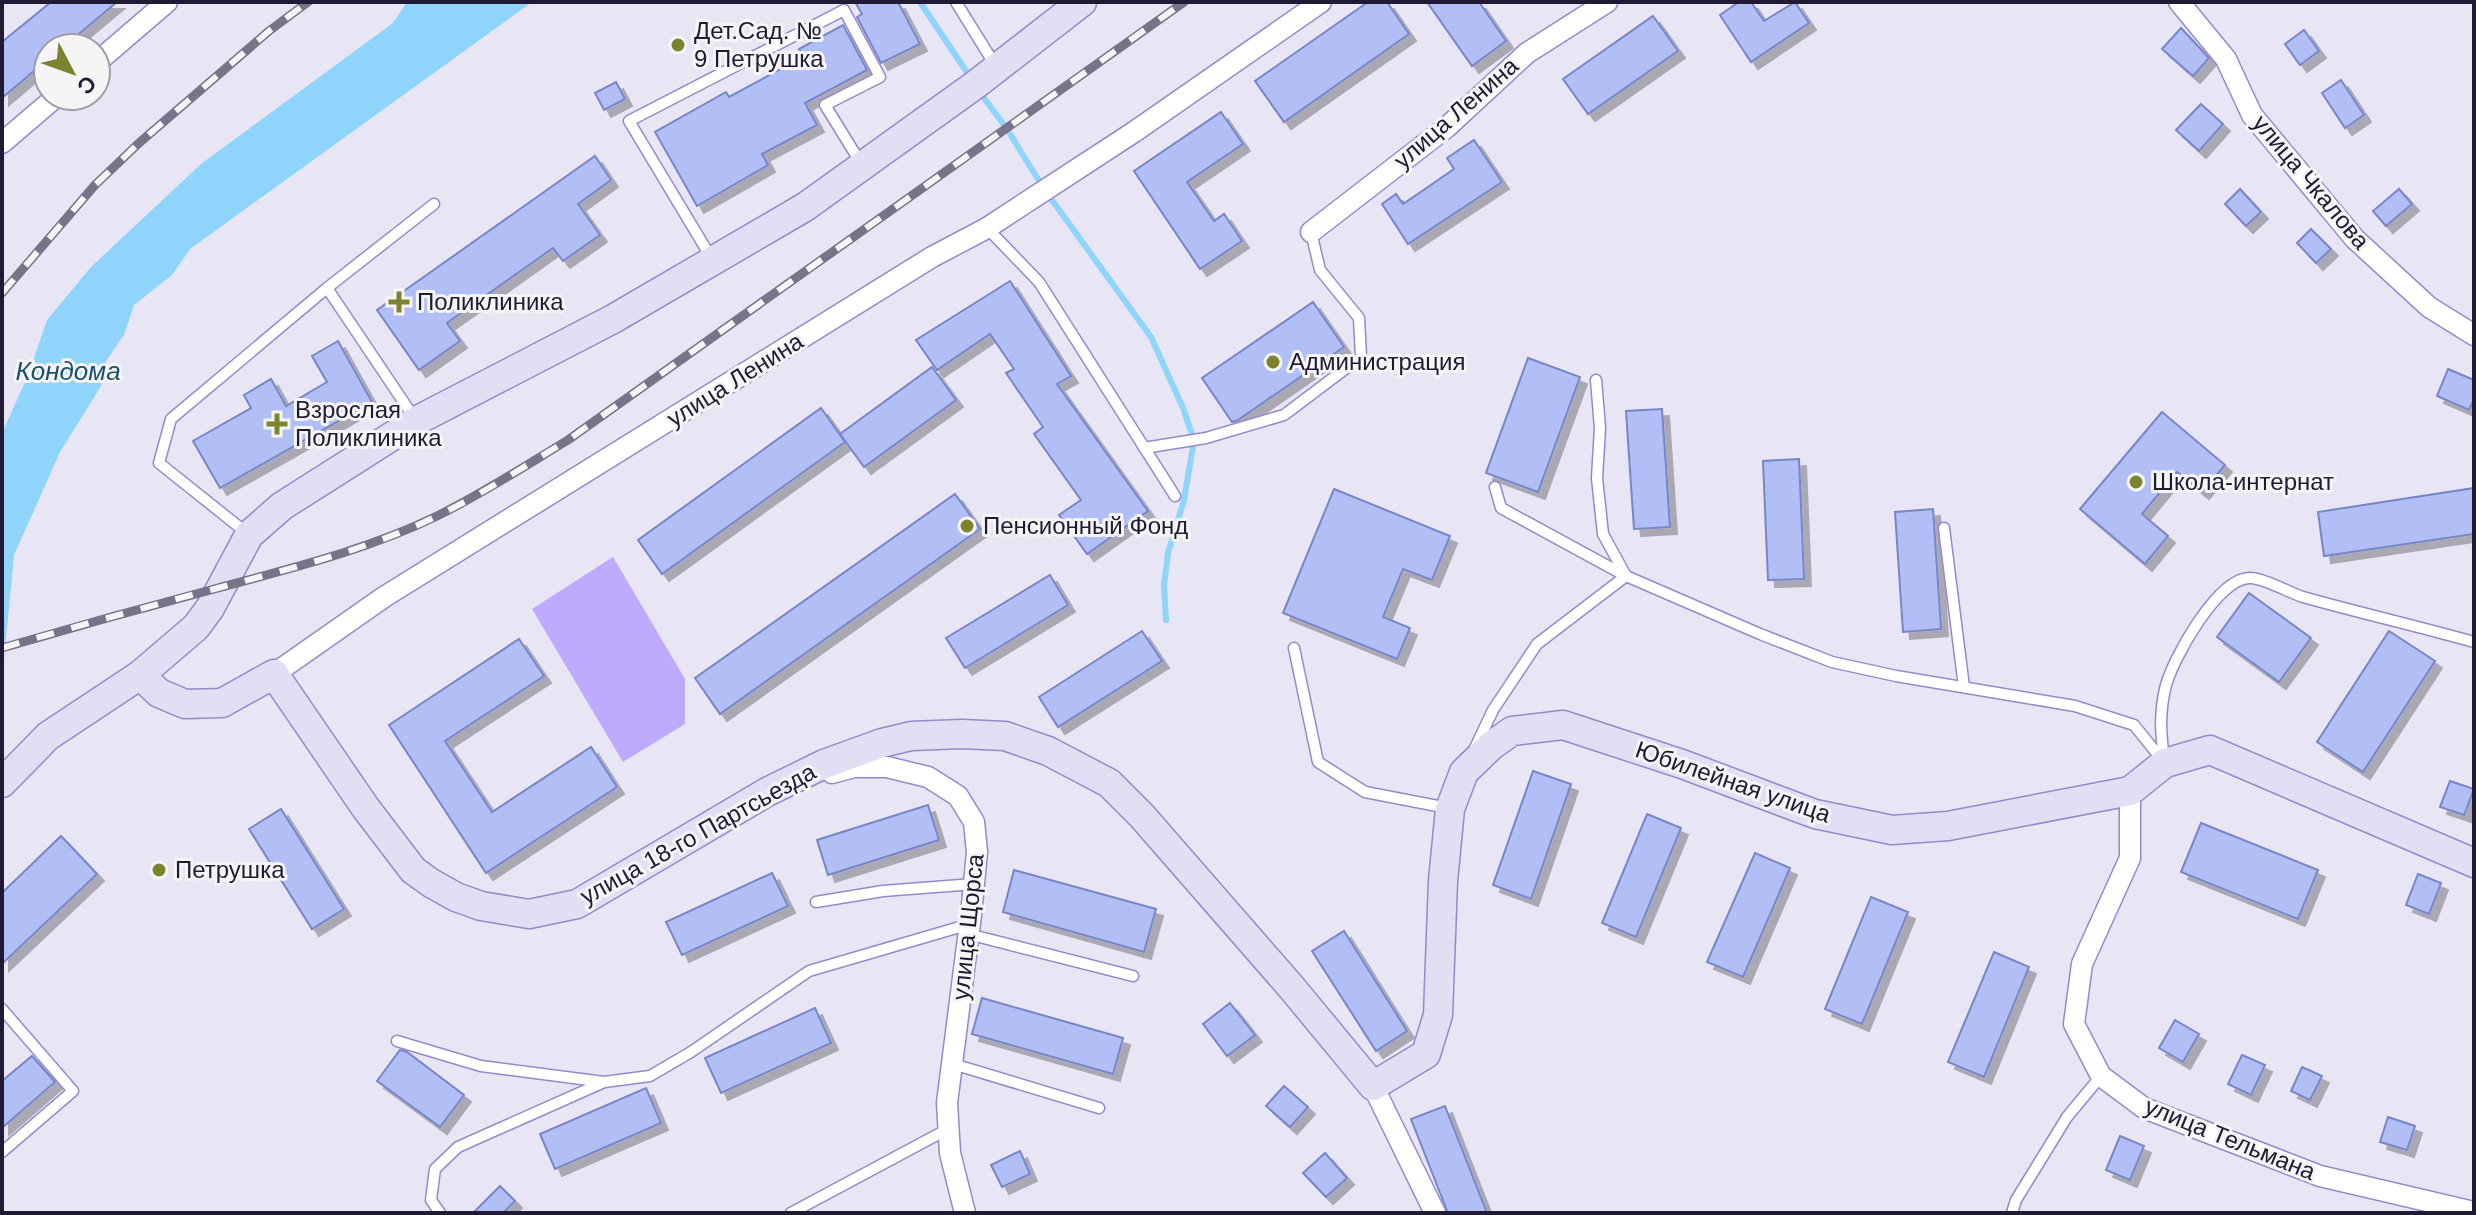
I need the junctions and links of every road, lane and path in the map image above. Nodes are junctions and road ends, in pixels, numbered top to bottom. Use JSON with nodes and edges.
{"nodes":[{"id":1,"x":167,"y":2,"type":"edge"},
{"id":2,"x":956,"y":2,"type":"edge"},
{"id":3,"x":1082,"y":2,"type":"edge"},
{"id":4,"x":1321,"y":2,"type":"edge"},
{"id":5,"x":1607,"y":2,"type":"edge"},
{"id":6,"x":2179,"y":2,"type":"edge"},
{"id":7,"x":112,"y":49,"type":"edge"},
{"id":8,"x":996,"y":67,"type":"junction"},
{"id":9,"x":38,"y":112,"type":"edge"},
{"id":10,"x":2,"y":143,"type":"edge"},
{"id":11,"x":863,"y":166,"type":"junction"},
{"id":12,"x":434,"y":204,"type":"dead end"},
{"id":13,"x":987,"y":228,"type":"junction"},
{"id":14,"x":1311,"y":232,"type":"joint"},
{"id":15,"x":713,"y":260,"type":"junction"},
{"id":16,"x":327,"y":288,"type":"junction"},
{"id":17,"x":2474,"y":335,"type":"edge"},
{"id":18,"x":1596,"y":380,"type":"dead end"},
{"id":19,"x":416,"y":421,"type":"junction"},
{"id":20,"x":1144,"y":448,"type":"junction"},
{"id":21,"x":1495,"y":487,"type":"dead end"},
{"id":22,"x":1175,"y":496,"type":"dead end"},
{"id":23,"x":1944,"y":528,"type":"dead end"},
{"id":24,"x":249,"y":535,"type":"junction"},
{"id":25,"x":1626,"y":576,"type":"junction"},
{"id":26,"x":2474,"y":642,"type":"edge"},
{"id":27,"x":1294,"y":648,"type":"dead end"},
{"id":28,"x":274,"y":674,"type":"junction"},
{"id":29,"x":140,"y":675,"type":"junction"},
{"id":30,"x":1964,"y":687,"type":"junction"},
{"id":31,"x":2165,"y":763,"type":"junction"},
{"id":32,"x":1464,"y":772,"type":"junction"},
{"id":33,"x":2,"y":783,"type":"edge"},
{"id":34,"x":2130,"y":791,"type":"junction"},
{"id":35,"x":767,"y":792,"type":"junction"},
{"id":36,"x":1450,"y":809,"type":"junction"},
{"id":37,"x":2474,"y":863,"type":"edge"},
{"id":38,"x":974,"y":884,"type":"junction"},
{"id":39,"x":816,"y":902,"type":"dead end"},
{"id":40,"x":969,"y":929,"type":"junction"},
{"id":41,"x":1133,"y":976,"type":"dead end"},
{"id":42,"x":2,"y":1009,"type":"edge"},
{"id":43,"x":397,"y":1041,"type":"dead end"},
{"id":44,"x":953,"y":1064,"type":"junction"},
{"id":45,"x":2101,"y":1076,"type":"junction"},
{"id":46,"x":604,"y":1082,"type":"junction"},
{"id":47,"x":1373,"y":1086,"type":"junction"},
{"id":48,"x":1099,"y":1108,"type":"dead end"},
{"id":49,"x":949,"y":1128,"type":"junction"},
{"id":50,"x":2,"y":1152,"type":"edge"},
{"id":51,"x":2474,"y":1212,"type":"edge"},
{"id":52,"x":440,"y":1213,"type":"edge"},
{"id":53,"x":791,"y":1213,"type":"edge"},
{"id":54,"x":965,"y":1213,"type":"edge"},
{"id":55,"x":1435,"y":1213,"type":"edge"},
{"id":56,"x":2012,"y":1213,"type":"edge"}],
"edges":[{"from":1,"to":7,"type":"street"},
{"from":2,"to":8,"type":"lane"},
{"from":3,"to":8,"type":"street"},
{"from":4,"to":13,"type":"street","name":"улица Ленина"},
{"from":5,"to":14,"type":"street","name":"улица Ленина"},
{"from":6,"to":17,"type":"street","name":"улица Чкалова"},
{"from":8,"to":11,"type":"street"},
{"from":9,"to":10,"type":"street"},
{"from":11,"to":15,"type":"street"},
{"from":11,"to":15,"type":"lane"},
{"from":12,"to":16,"type":"lane"},
{"from":13,"to":20,"type":"lane"},
{"from":13,"to":28,"type":"street","name":"улица Ленина"},
{"from":14,"to":20,"type":"lane"},
{"from":15,"to":19,"type":"street"},
{"from":16,"to":19,"type":"lane"},
{"from":16,"to":24,"type":"lane"},
{"from":18,"to":25,"type":"lane"},
{"from":19,"to":24,"type":"street"},
{"from":20,"to":22,"type":"lane"},
{"from":21,"to":25,"type":"lane"},
{"from":23,"to":30,"type":"lane"},
{"from":24,"to":29,"type":"street"},
{"from":25,"to":30,"type":"lane"},
{"from":25,"to":32,"type":"lane"},
{"from":26,"to":31,"type":"lane"},
{"from":27,"to":36,"type":"lane"},
{"from":28,"to":29,"type":"street","name":"улица Ленина"},
{"from":28,"to":35,"type":"street","name":"улица 18-го Партсьезда"},
{"from":29,"to":33,"type":"street"},
{"from":30,"to":31,"type":"lane"},
{"from":31,"to":34,"type":"street","name":"Юбилейная улица"},
{"from":31,"to":37,"type":"street","name":"Юбилейная улица"},
{"from":32,"to":34,"type":"street","name":"Юбилейная улица"},
{"from":32,"to":36,"type":"street","name":"Юбилейная улица"},
{"from":34,"to":45,"type":"street","name":"улица Тельмана"},
{"from":35,"to":38,"type":"street","name":"улица Щорса"},
{"from":35,"to":47,"type":"street","name":"улица 18-го Партсьезда"},
{"from":36,"to":47,"type":"street","name":"Юбилейная улица"},
{"from":38,"to":39,"type":"lane"},
{"from":38,"to":40,"type":"street","name":"улица Щорса"},
{"from":40,"to":41,"type":"lane"},
{"from":40,"to":44,"type":"street","name":"улица Щорса"},
{"from":40,"to":46,"type":"lane"},
{"from":42,"to":50,"type":"lane"},
{"from":43,"to":46,"type":"lane"},
{"from":44,"to":48,"type":"lane"},
{"from":44,"to":49,"type":"street","name":"улица Щорса"},
{"from":45,"to":51,"type":"street","name":"улица Тельмана"},
{"from":45,"to":56,"type":"lane"},
{"from":46,"to":52,"type":"lane"},
{"from":47,"to":55,"type":"street","name":"улица 18-го Партсьезда"},
{"from":49,"to":53,"type":"lane"},
{"from":49,"to":54,"type":"street","name":"улица Щорса"}]}
